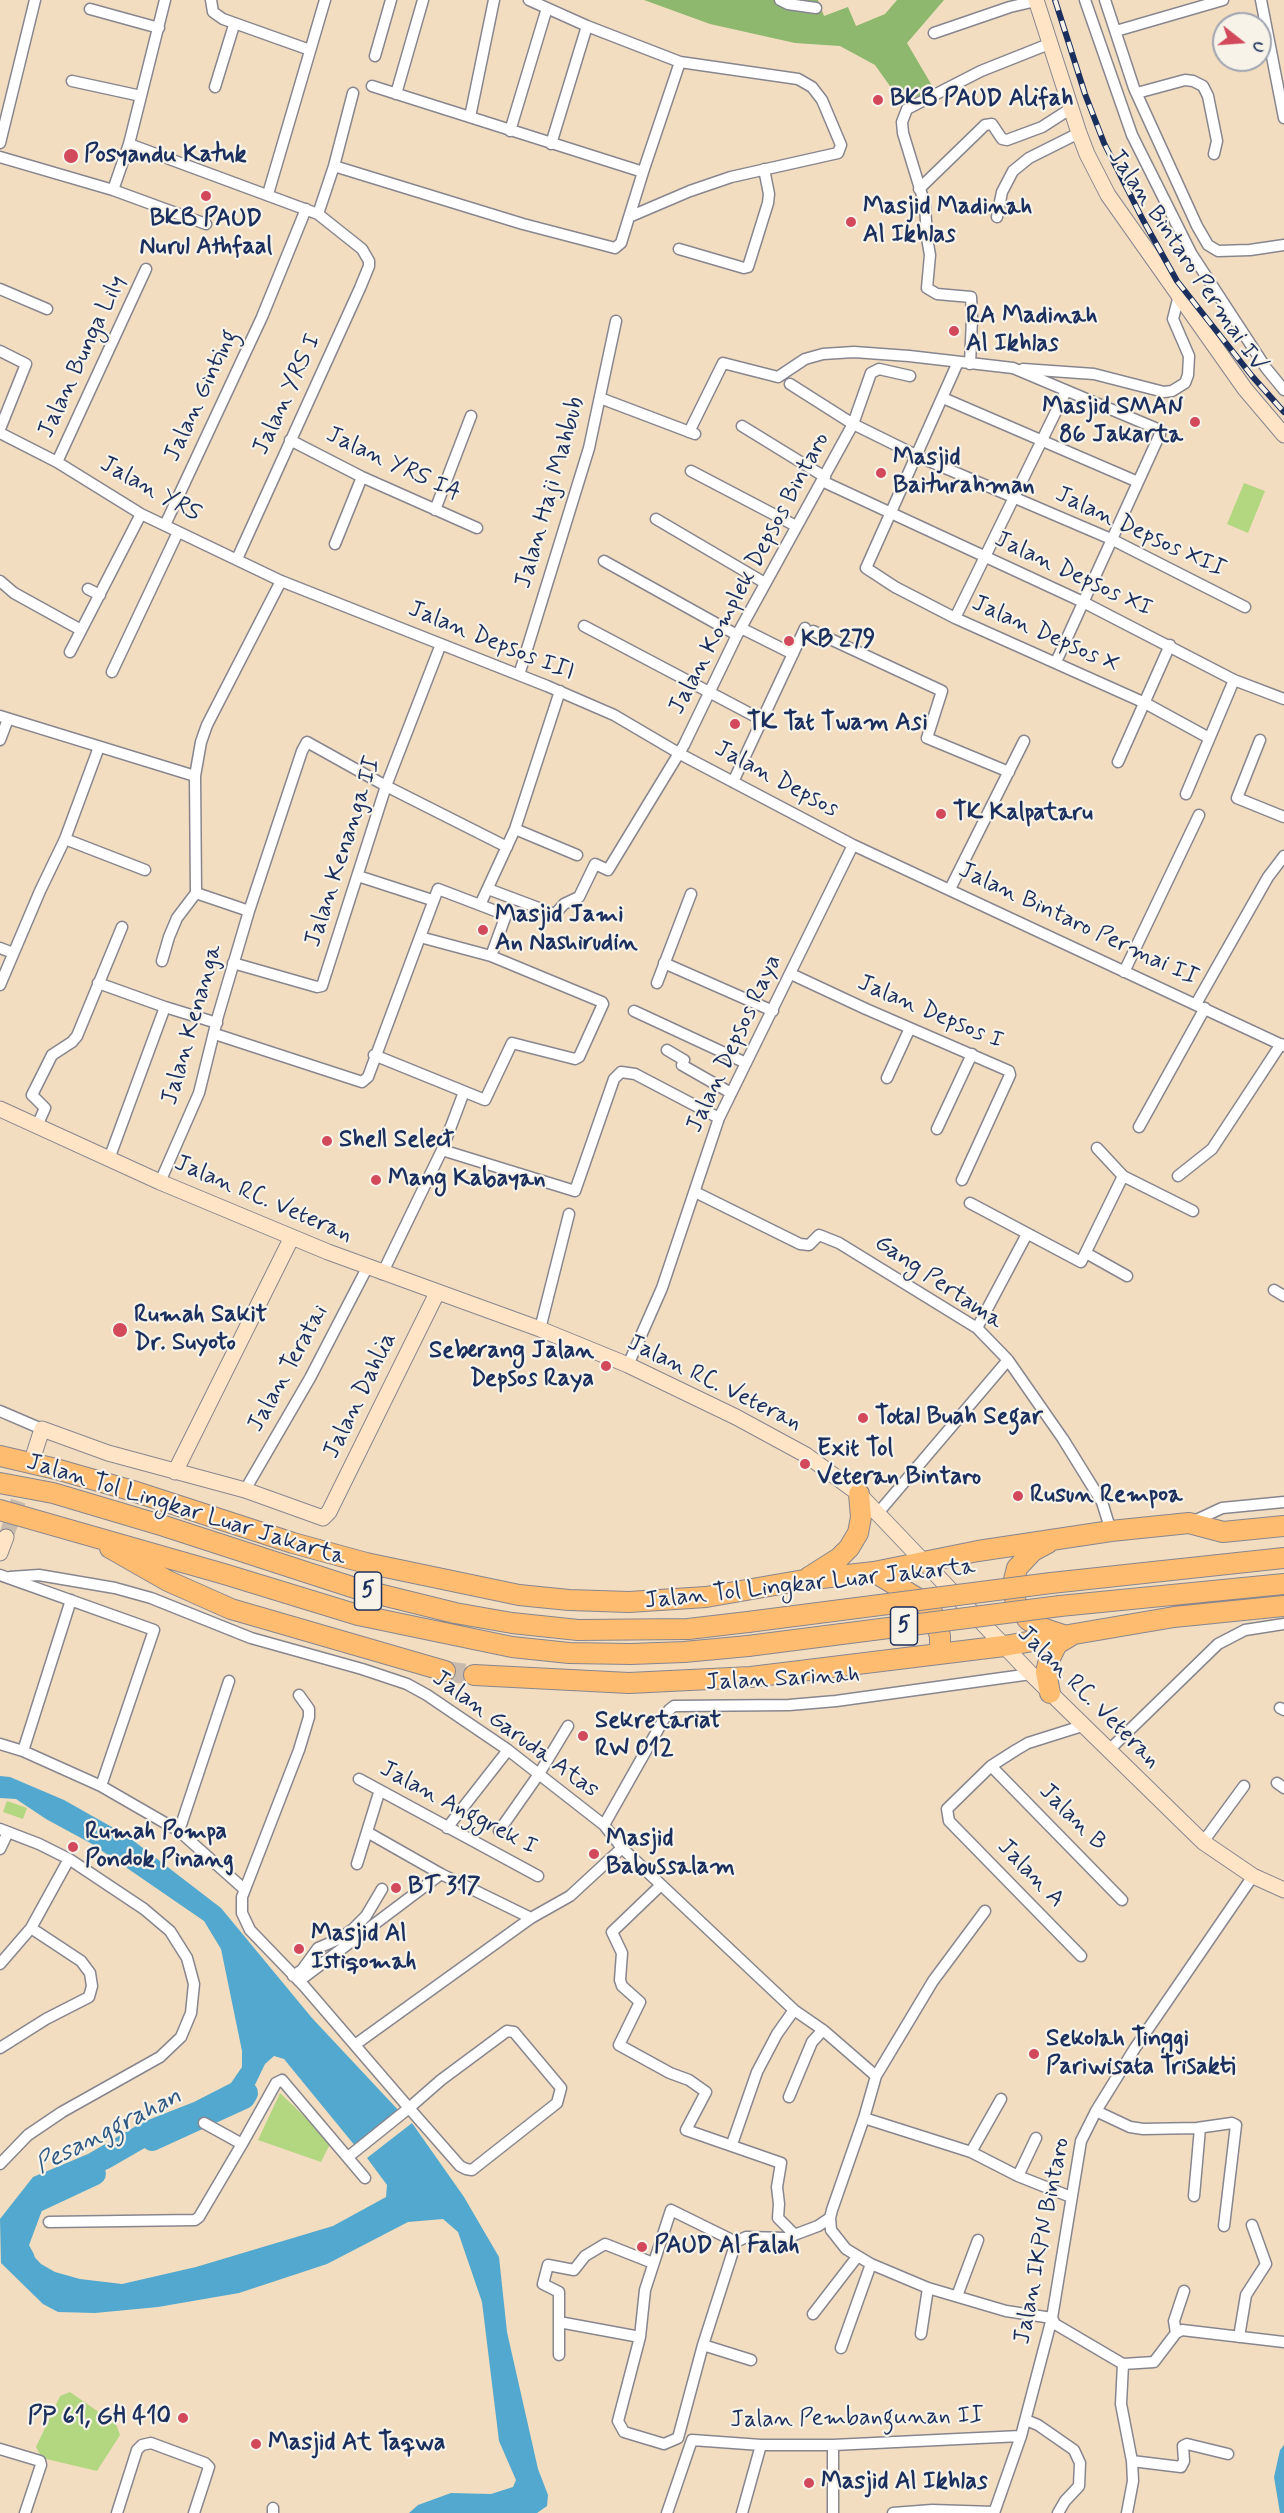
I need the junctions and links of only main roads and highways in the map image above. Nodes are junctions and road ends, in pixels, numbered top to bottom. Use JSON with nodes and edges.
{"nodes":[{"id":1,"x":1036,"y":1,"type":"edge"},
{"id":2,"x":1284,"y":435,"type":"edge"},
{"id":3,"x":0,"y":1109,"type":"edge"},
{"id":4,"x":292,"y":1237,"type":"junction"},
{"id":5,"x":436,"y":1293,"type":"junction"},
{"id":6,"x":34,"y":1454,"type":"tunnel mouth"},
{"id":7,"x":0,"y":1456,"type":"edge"},
{"id":8,"x":176,"y":1472,"type":"junction"},
{"id":9,"x":0,"y":1483,"type":"edge"},
{"id":10,"x":859,"y":1494,"type":"junction"},
{"id":11,"x":0,"y":1510,"type":"edge"},
{"id":12,"x":1284,"y":1526,"type":"edge"},
{"id":13,"x":82,"y":1532,"type":"junction"},
{"id":14,"x":6,"y":1537,"type":"dead end"},
{"id":15,"x":1052,"y":1541,"type":"junction"},
{"id":16,"x":0,"y":1552,"type":"edge"},
{"id":17,"x":1284,"y":1558,"type":"edge"},
{"id":18,"x":922,"y":1561,"type":"junction"},
{"id":19,"x":874,"y":1572,"type":"junction"},
{"id":20,"x":804,"y":1580,"type":"junction"},
{"id":21,"x":1284,"y":1584,"type":"edge"},
{"id":22,"x":1284,"y":1606,"type":"edge"},
{"id":23,"x":1069,"y":1635,"type":"junction"},
{"id":24,"x":1004,"y":1646,"type":"junction"},
{"id":25,"x":940,"y":1654,"type":"junction"},
{"id":26,"x":445,"y":1671,"type":"tunnel mouth"},
{"id":27,"x":474,"y":1675,"type":"tunnel mouth"},
{"id":28,"x":1050,"y":1693,"type":"junction"},
{"id":29,"x":1284,"y":1890,"type":"edge"}],
"edges":[{"from":1,"to":2,"type":"main road","name":"Jalan Bintaro Permai IV"},
{"from":3,"to":4,"type":"main road","name":"Jalan RC. Veteran"},
{"from":4,"to":5,"type":"main road","name":"Jalan RC. Veteran"},
{"from":4,"to":8,"type":"main road"},
{"from":5,"to":8,"type":"main road","name":"Jalan Dahlia"},
{"from":5,"to":10,"type":"main road","name":"Jalan RC. Veteran"},
{"from":6,"to":8,"type":"main road"},
{"from":7,"to":20,"type":"highway"},
{"from":9,"to":17,"type":"highway","name":"Jalan Tol Lingkar Luar Jakarta","number":"5","bridge":true},
{"from":10,"to":18,"type":"main road","name":"Jalan RC. Veteran"},
{"from":10,"to":20,"type":"highway"},
{"from":11,"to":13,"type":"highway","name":"Jalan Tol Lingkar Luar Jakarta","number":"5"},
{"from":12,"to":15,"type":"highway"},
{"from":13,"to":21,"type":"highway","name":"Jalan Tol Lingkar Luar Jakarta","number":"5","bridge":true},
{"from":13,"to":26,"type":"highway"},
{"from":14,"to":16,"type":"main road"},
{"from":15,"to":18,"type":"highway"},
{"from":15,"to":23,"type":"highway"},
{"from":18,"to":19,"type":"highway"},
{"from":18,"to":24,"type":"main road","name":"Jalan RC. Veteran"},
{"from":19,"to":20,"type":"highway"},
{"from":19,"to":25,"type":"highway"},
{"from":22,"to":23,"type":"highway"},
{"from":23,"to":24,"type":"highway"},
{"from":23,"to":28,"type":"highway"},
{"from":24,"to":25,"type":"highway"},
{"from":24,"to":28,"type":"main road","name":"Jalan RC. Veteran"},
{"from":25,"to":27,"type":"highway"},
{"from":28,"to":29,"type":"main road","name":"Jalan RC. Veteran"}]}
